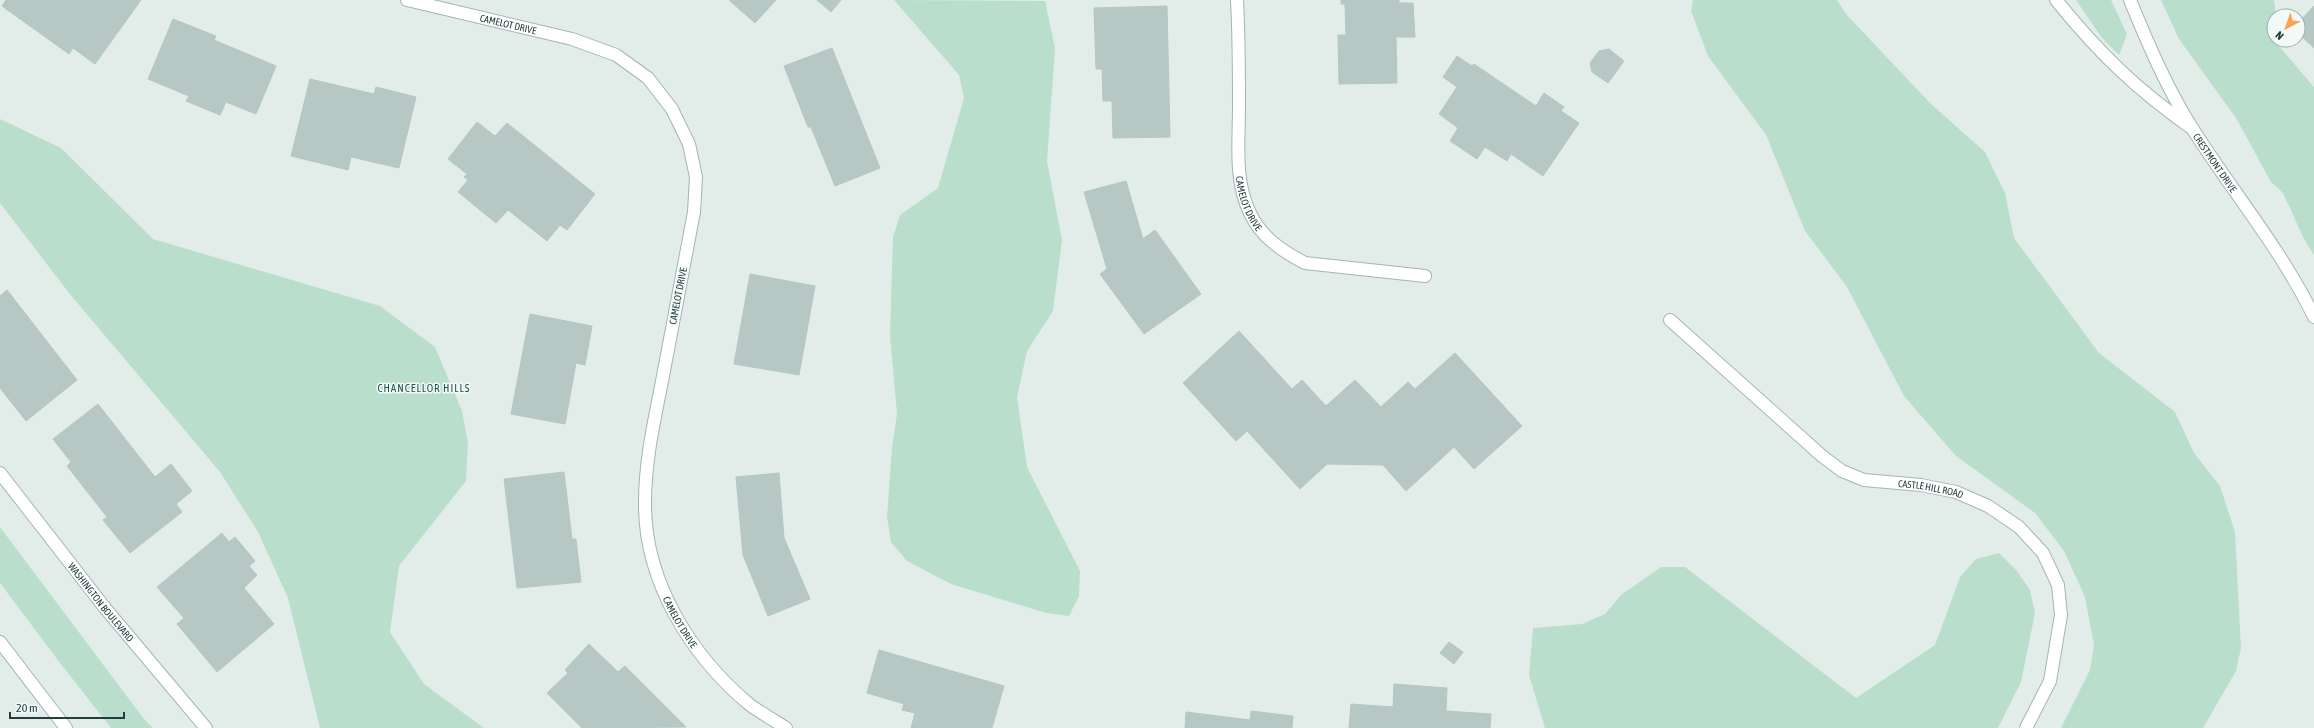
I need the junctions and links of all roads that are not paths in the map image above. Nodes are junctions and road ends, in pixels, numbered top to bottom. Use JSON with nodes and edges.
{"nodes":[{"id":1,"x":407,"y":0,"type":"edge"},
{"id":2,"x":1237,"y":0,"type":"edge"},
{"id":3,"x":2056,"y":0,"type":"edge"},
{"id":4,"x":2130,"y":0,"type":"edge"},
{"id":5,"x":2192,"y":129,"type":"junction"},
{"id":6,"x":1425,"y":276,"type":"dead end"},
{"id":7,"x":2314,"y":317,"type":"edge"},
{"id":8,"x":1670,"y":320,"type":"dead end"},
{"id":9,"x":0,"y":473,"type":"edge"},
{"id":10,"x":0,"y":642,"type":"edge"},
{"id":11,"x":66,"y":728,"type":"edge"},
{"id":12,"x":206,"y":728,"type":"edge"},
{"id":13,"x":786,"y":728,"type":"edge"},
{"id":14,"x":2026,"y":728,"type":"edge"}],
"edges":[{"from":1,"to":13,"type":"street","name":"CAMELOT DRIVE"},
{"from":2,"to":6,"type":"street","name":"CAMELOT DRIVE"},
{"from":3,"to":5,"type":"street"},
{"from":4,"to":5,"type":"street","name":"CRESTMONT DRIVE"},
{"from":5,"to":7,"type":"street","name":"CRESTMONT DRIVE"},
{"from":8,"to":14,"type":"street","name":"CASTLE HILL ROAD"},
{"from":9,"to":12,"type":"street","name":"WASHINGTON BOULEVARD"},
{"from":10,"to":11,"type":"street"}]}
